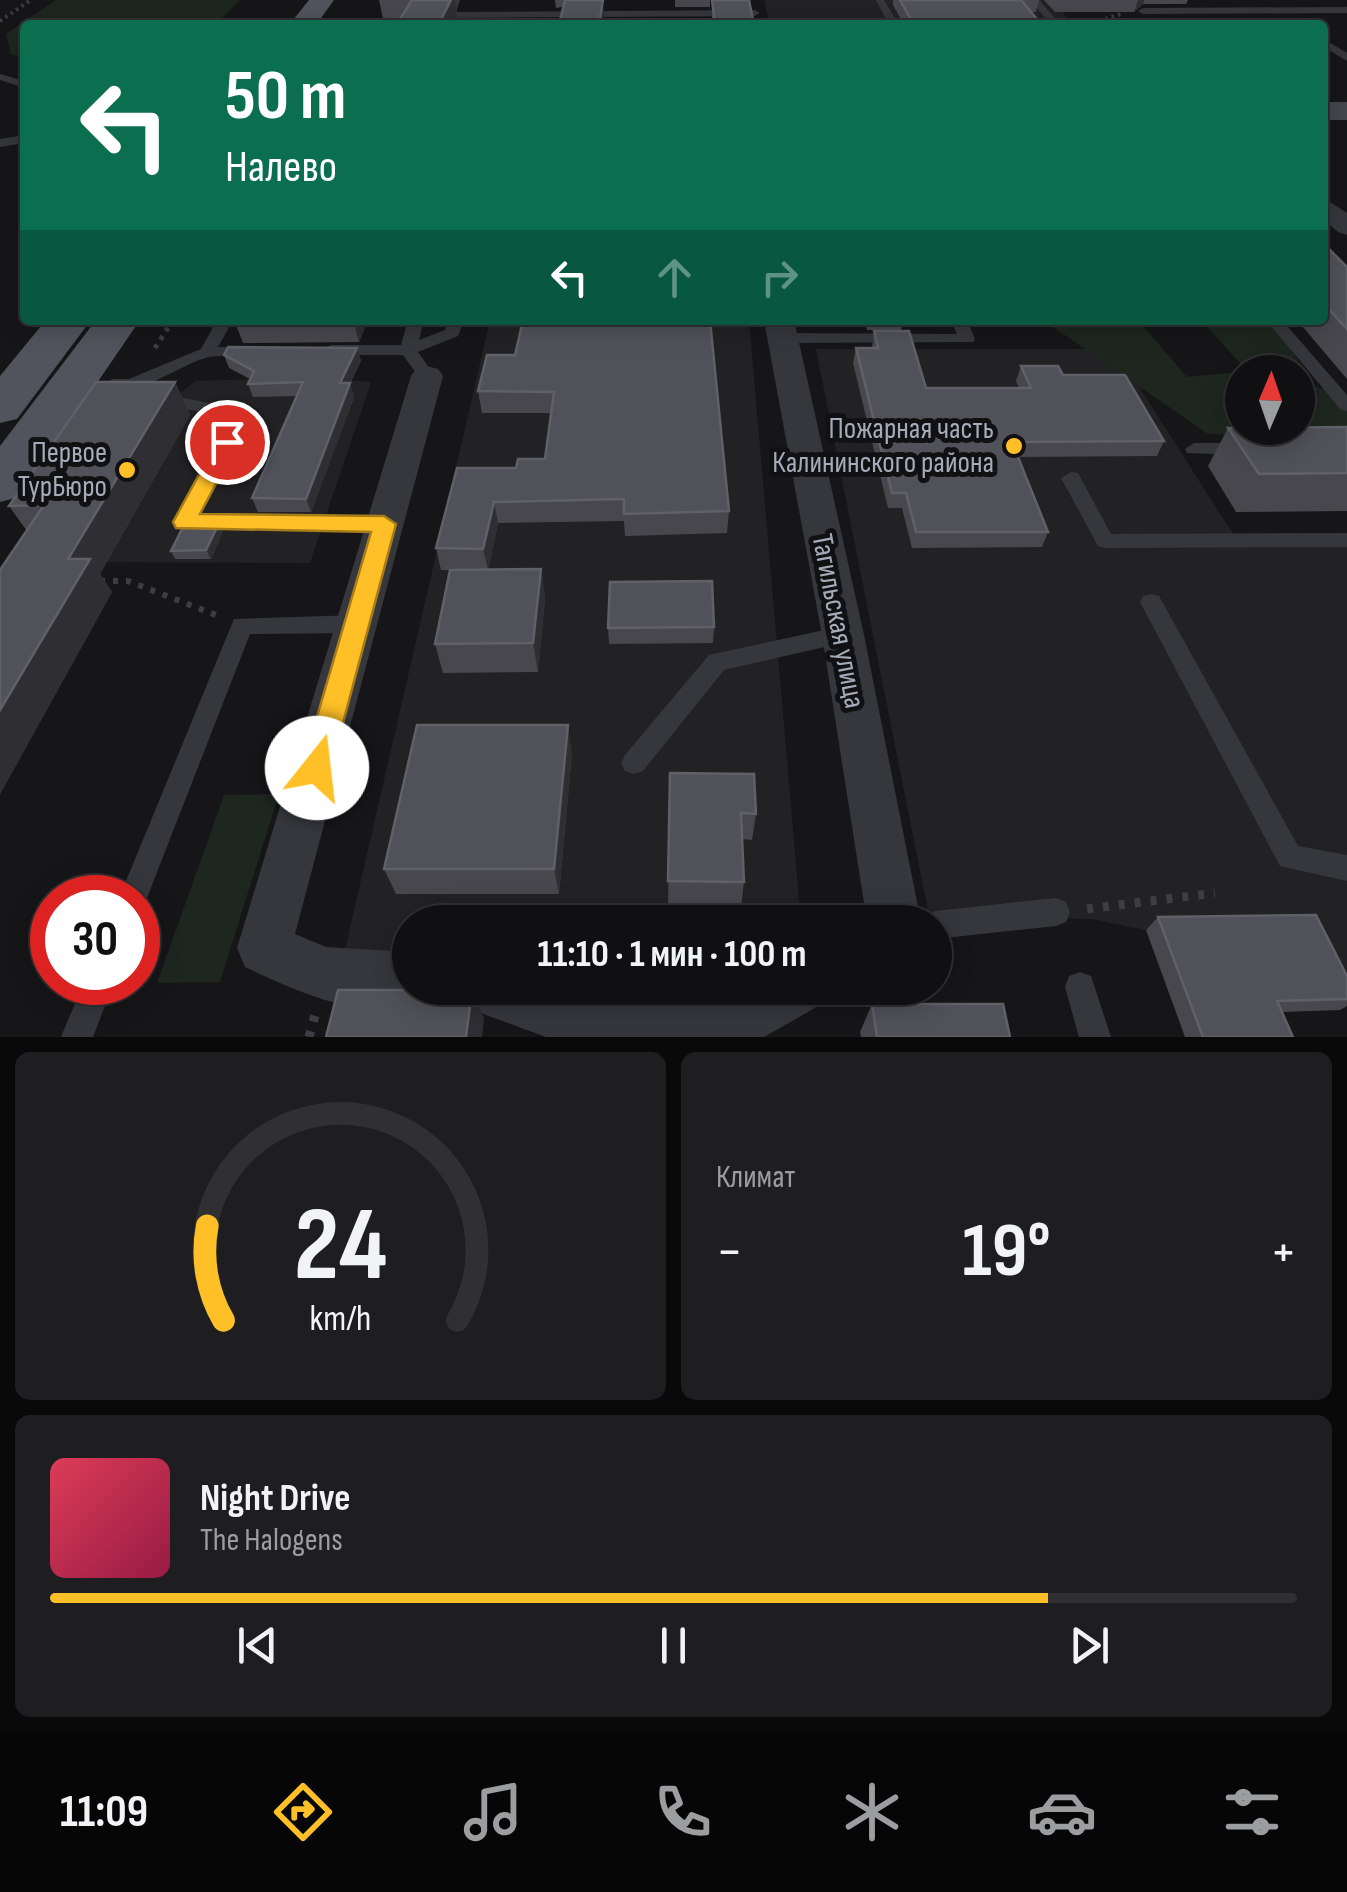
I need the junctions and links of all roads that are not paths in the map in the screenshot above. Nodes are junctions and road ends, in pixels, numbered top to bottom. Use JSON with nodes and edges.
{"nodes":[{"id":1,"x":456,"y":0,"type":"edge"},
{"id":2,"x":529,"y":0,"type":"edge"},
{"id":3,"x":656,"y":0,"type":"edge"},
{"id":4,"x":1034,"y":0,"type":"edge"},
{"id":5,"x":1200,"y":5,"type":"edge"},
{"id":6,"x":1277,"y":10,"type":"junction"},
{"id":7,"x":1347,"y":10,"type":"edge"},
{"id":8,"x":1143,"y":11,"type":"dead end"},
{"id":9,"x":755,"y":13,"type":"edge"},
{"id":10,"x":656,"y":14,"type":"junction"},
{"id":11,"x":524,"y":15,"type":"junction"},
{"id":12,"x":486,"y":20,"type":"edge"},
{"id":13,"x":545,"y":20,"type":"edge"},
{"id":14,"x":688,"y":20,"type":"edge"},
{"id":15,"x":1052,"y":20,"type":"edge"},
{"id":16,"x":1292,"y":20,"type":"edge"},
{"id":17,"x":65,"y":325,"type":"edge"},
{"id":18,"x":114,"y":325,"type":"edge"},
{"id":19,"x":222,"y":325,"type":"edge"},
{"id":20,"x":416,"y":325,"type":"edge"},
{"id":21,"x":454,"y":325,"type":"edge"},
{"id":22,"x":960,"y":325,"type":"edge"},
{"id":23,"x":1278,"y":325,"type":"edge"},
{"id":24,"x":780,"y":329,"type":"edge"},
{"id":25,"x":317,"y":350,"type":"edge"},
{"id":26,"x":262,"y":351,"type":"edge"},
{"id":27,"x":206,"y":352,"type":"junction"},
{"id":28,"x":417,"y":363,"type":"junction"},
{"id":29,"x":131,"y":384,"type":"junction"},
{"id":30,"x":71,"y":385,"type":"junction"},
{"id":31,"x":1347,"y":406,"type":"edge"},
{"id":32,"x":0,"y":408,"type":"edge"},
{"id":33,"x":1270,"y":449,"type":"edge"},
{"id":34,"x":1194,"y":450,"type":"dead end"},
{"id":35,"x":1071,"y":478,"type":"dead end"},
{"id":36,"x":0,"y":484,"type":"edge"},
{"id":37,"x":384,"y":524,"type":"junction"},
{"id":38,"x":1347,"y":540,"type":"edge"},
{"id":39,"x":1150,"y":602,"type":"dead end"},
{"id":40,"x":359,"y":624,"type":"junction"},
{"id":41,"x":842,"y":636,"type":"junction"},
{"id":42,"x":634,"y":763,"type":"dead end"},
{"id":43,"x":1347,"y":868,"type":"edge"},
{"id":44,"x":142,"y":875,"type":"edge"},
{"id":45,"x":891,"y":905,"type":"edge"},
{"id":46,"x":1056,"y":912,"type":"road end"},
{"id":47,"x":952,"y":924,"type":"edge"},
{"id":48,"x":392,"y":979,"type":"edge"},
{"id":49,"x":1080,"y":987,"type":"dead end"},
{"id":50,"x":90,"y":1005,"type":"edge"},
{"id":51,"x":526,"y":1005,"type":"edge"},
{"id":52,"x":765,"y":1005,"type":"edge"},
{"id":53,"x":581,"y":1029,"type":"edge"},
{"id":54,"x":78,"y":1037,"type":"edge"},
{"id":55,"x":1095,"y":1037,"type":"edge"}],
"edges":[{"from":1,"to":12,"type":"lane"},
{"from":2,"to":11,"type":"lane"},
{"from":3,"to":10,"type":"lane"},
{"from":4,"to":15,"type":"lane"},
{"from":5,"to":6,"type":"lane"},
{"from":5,"to":8,"type":"lane"},
{"from":6,"to":7,"type":"lane"},
{"from":6,"to":16,"type":"lane"},
{"from":9,"to":14,"type":"lane"},
{"from":10,"to":13,"type":"lane"},
{"from":10,"to":14,"type":"lane"},
{"from":11,"to":12,"type":"lane"},
{"from":11,"to":13,"type":"lane"},
{"from":17,"to":32,"type":"main road"},
{"from":18,"to":30,"type":"main road"},
{"from":19,"to":27,"type":"lane"},
{"from":20,"to":28,"type":"lane"},
{"from":21,"to":28,"type":"lane"},
{"from":22,"to":24,"type":"lane"},
{"from":23,"to":31,"type":"lane"},
{"from":24,"to":41,"type":"street","name":"Тагильская улица"},
{"from":25,"to":28,"type":"lane"},
{"from":26,"to":27,"type":"lane"},
{"from":27,"to":29,"type":"lane"},
{"from":28,"to":37,"type":"street"},
{"from":29,"to":30,"type":"lane"},
{"from":29,"to":37,"type":"lane"},
{"from":30,"to":36,"type":"main road"},
{"from":33,"to":34,"type":"lane"},
{"from":35,"to":38,"type":"lane"},
{"from":37,"to":40,"type":"street"},
{"from":39,"to":43,"type":"lane"},
{"from":40,"to":44,"type":"lane"},
{"from":40,"to":48,"type":"street"},
{"from":41,"to":42,"type":"lane"},
{"from":41,"to":45,"type":"street","name":"Тагильская улица"},
{"from":46,"to":47,"type":"lane"},
{"from":49,"to":55,"type":"lane"},
{"from":50,"to":54,"type":"lane"},
{"from":51,"to":53,"type":"street"},
{"from":52,"to":53,"type":"street"}]}
